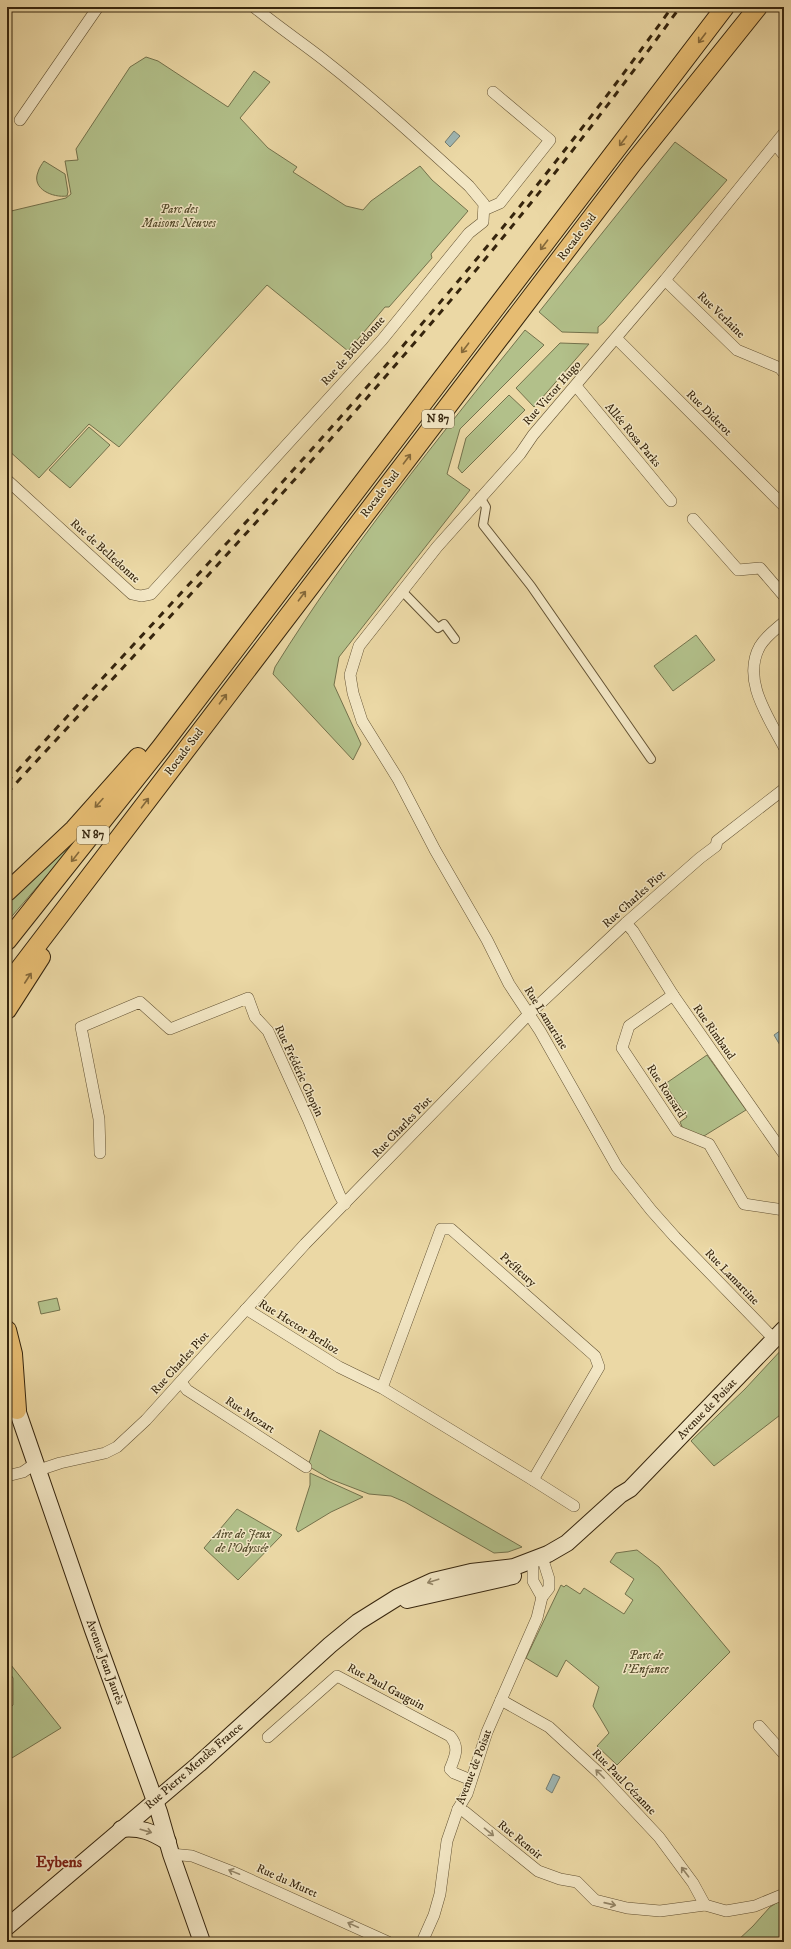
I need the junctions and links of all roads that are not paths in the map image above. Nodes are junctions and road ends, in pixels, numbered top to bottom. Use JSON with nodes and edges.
{"nodes":[{"id":1,"x":98,"y":7,"type":"edge"},
{"id":2,"x":254,"y":7,"type":"edge"},
{"id":3,"x":726,"y":7,"type":"edge"},
{"id":4,"x":758,"y":7,"type":"edge"},
{"id":5,"x":493,"y":92,"type":"dead end"},
{"id":6,"x":20,"y":120,"type":"dead end"},
{"id":7,"x":784,"y":133,"type":"edge"},
{"id":8,"x":776,"y":145,"type":"junction"},
{"id":9,"x":784,"y":155,"type":"edge"},
{"id":10,"x":484,"y":210,"type":"junction"},
{"id":11,"x":665,"y":280,"type":"junction"},
{"id":12,"x":616,"y":338,"type":"junction"},
{"id":13,"x":784,"y":373,"type":"edge"},
{"id":14,"x":576,"y":386,"type":"junction"},
{"id":15,"x":7,"y":480,"type":"edge"},
{"id":16,"x":480,"y":497,"type":"junction"},
{"id":17,"x":671,"y":501,"type":"dead end"},
{"id":18,"x":784,"y":506,"type":"edge"},
{"id":19,"x":693,"y":519,"type":"dead end"},
{"id":20,"x":402,"y":591,"type":"junction"},
{"id":21,"x":784,"y":596,"type":"edge"},
{"id":22,"x":784,"y":622,"type":"edge"},
{"id":23,"x":455,"y":639,"type":"dead end"},
{"id":24,"x":350,"y":675,"type":"joint"},
{"id":25,"x":176,"y":727,"type":"junction"},
{"id":26,"x":784,"y":747,"type":"edge"},
{"id":27,"x":650,"y":759,"type":"dead end"},
{"id":28,"x":784,"y":789,"type":"edge"},
{"id":29,"x":121,"y":834,"type":"junction"},
{"id":30,"x":7,"y":892,"type":"edge"},
{"id":31,"x":626,"y":923,"type":"junction"},
{"id":32,"x":7,"y":941,"type":"edge"},
{"id":33,"x":7,"y":985,"type":"edge"},
{"id":34,"x":673,"y":995,"type":"junction"},
{"id":35,"x":7,"y":1010,"type":"edge"},
{"id":36,"x":528,"y":1014,"type":"junction"},
{"id":37,"x":100,"y":1153,"type":"dead end"},
{"id":38,"x":784,"y":1154,"type":"edge"},
{"id":39,"x":345,"y":1204,"type":"junction"},
{"id":40,"x":784,"y":1210,"type":"edge"},
{"id":41,"x":246,"y":1309,"type":"junction"},
{"id":42,"x":7,"y":1330,"type":"edge"},
{"id":43,"x":779,"y":1334,"type":"edge"},
{"id":44,"x":7,"y":1382,"type":"edge"},
{"id":45,"x":181,"y":1382,"type":"junction"},
{"id":46,"x":382,"y":1388,"type":"junction"},
{"id":47,"x":17,"y":1410,"type":"junction"},
{"id":48,"x":38,"y":1466,"type":"junction"},
{"id":49,"x":306,"y":1467,"type":"dead end"},
{"id":50,"x":7,"y":1476,"type":"edge"},
{"id":51,"x":534,"y":1480,"type":"junction"},
{"id":52,"x":574,"y":1506,"type":"dead end"},
{"id":53,"x":538,"y":1563,"type":"junction"},
{"id":54,"x":542,"y":1597,"type":"junction"},
{"id":55,"x":501,"y":1700,"type":"junction"},
{"id":56,"x":759,"y":1726,"type":"dead end"},
{"id":57,"x":268,"y":1737,"type":"dead end"},
{"id":58,"x":784,"y":1754,"type":"edge"},
{"id":59,"x":471,"y":1780,"type":"junction"},
{"id":60,"x":154,"y":1800,"type":"junction"},
{"id":61,"x":458,"y":1809,"type":"junction"},
{"id":62,"x":121,"y":1829,"type":"junction"},
{"id":63,"x":170,"y":1848,"type":"junction"},
{"id":64,"x":784,"y":1894,"type":"edge"},
{"id":65,"x":705,"y":1905,"type":"junction"},
{"id":66,"x":7,"y":1927,"type":"edge"},
{"id":67,"x":202,"y":1942,"type":"edge"},
{"id":68,"x":388,"y":1942,"type":"edge"},
{"id":69,"x":422,"y":1942,"type":"edge"}],
"edges":[{"from":1,"to":6,"type":"street"},
{"from":2,"to":10,"type":"street"},
{"from":3,"to":25,"type":"highway","name":"Rocade Sud","number":"N 87","one_way":true},
{"from":29,"to":4,"type":"highway","name":"Rocade Sud","number":"N 87","one_way":true},
{"from":5,"to":10,"type":"street"},
{"from":7,"to":8,"type":"street","name":"Rue Victor Hugo"},
{"from":8,"to":9,"type":"street"},
{"from":8,"to":11,"type":"street","name":"Rue Victor Hugo"},
{"from":10,"to":15,"type":"street","name":"Rue de Belledonne"},
{"from":11,"to":12,"type":"street","name":"Rue Victor Hugo"},
{"from":11,"to":13,"type":"street","name":"Rue Verlaine"},
{"from":12,"to":14,"type":"street","name":"Rue Victor Hugo"},
{"from":12,"to":18,"type":"street","name":"Rue Diderot"},
{"from":14,"to":16,"type":"street","name":"Rue Victor Hugo"},
{"from":14,"to":17,"type":"street","name":"Allée Rosa Parks"},
{"from":16,"to":20,"type":"street","name":"Rue Victor Hugo"},
{"from":16,"to":27,"type":"street"},
{"from":19,"to":21,"type":"street"},
{"from":20,"to":23,"type":"street"},
{"from":20,"to":24,"type":"street","name":"Rue Victor Hugo"},
{"from":22,"to":26,"type":"street"},
{"from":24,"to":36,"type":"street","name":"Rue Lamartine"},
{"from":25,"to":30,"type":"highway","one_way":true},
{"from":25,"to":32,"type":"highway","name":"Rocade Sud","number":"N 87","one_way":true},
{"from":28,"to":31,"type":"street","name":"Rue Charles Piot"},
{"from":29,"to":33,"type":"highway","name":"Rocade Sud","number":"N 87"},
{"from":35,"to":29,"type":"highway","one_way":true},
{"from":31,"to":34,"type":"street","name":"Rue Rimbaud"},
{"from":31,"to":36,"type":"street","name":"Rue Charles Piot"},
{"from":34,"to":38,"type":"street","name":"Rue Rimbaud"},
{"from":34,"to":40,"type":"street","name":"Rue Ronsard"},
{"from":36,"to":39,"type":"street","name":"Rue Charles Piot"},
{"from":36,"to":43,"type":"street","name":"Rue Lamartine"},
{"from":37,"to":39,"type":"street","name":"Rue Frédéric Chopin"},
{"from":39,"to":41,"type":"street","name":"Rue Charles Piot"},
{"from":41,"to":45,"type":"street","name":"Rue Charles Piot"},
{"from":41,"to":46,"type":"street","name":"Rue Hector Berlioz"},
{"from":42,"to":47,"type":"highway"},
{"from":43,"to":53,"type":"main road","name":"Avenue de Poisat"},
{"from":44,"to":47,"type":"main road","name":"Avenue Jean Jaurès"},
{"from":45,"to":48,"type":"street","name":"Rue Charles Piot"},
{"from":45,"to":49,"type":"street","name":"Rue Mozart"},
{"from":46,"to":51,"type":"street"},
{"from":46,"to":51,"type":"street","name":"Préfleury"},
{"from":47,"to":48,"type":"main road","name":"Avenue Jean Jaurès"},
{"from":48,"to":50,"type":"street","name":"Rue Charles Piot"},
{"from":48,"to":60,"type":"main road","name":"Avenue Jean Jaurès"},
{"from":51,"to":52,"type":"street"},
{"from":53,"to":54,"type":"street"},
{"from":53,"to":54,"type":"street","name":"Avenue de Poisat"},
{"from":53,"to":60,"type":"main road","name":"Rue Pierre Mendès France"},
{"from":54,"to":55,"type":"street","name":"Avenue de Poisat"},
{"from":55,"to":59,"type":"street","name":"Avenue de Poisat"},
{"from":65,"to":55,"type":"street","name":"Rue Paul Cézanne","one_way":true},
{"from":56,"to":58,"type":"street"},
{"from":57,"to":59,"type":"street","name":"Rue Paul Gauguin"},
{"from":59,"to":61,"type":"street","name":"Avenue de Poisat"},
{"from":60,"to":62,"type":"main road","name":"Rue Pierre Mendès France"},
{"from":60,"to":63,"type":"main road","name":"Avenue Jean Jaurès"},
{"from":61,"to":65,"type":"street","name":"Rue Renoir","one_way":true},
{"from":61,"to":69,"type":"street","name":"Avenue de Poisat"},
{"from":62,"to":63,"type":"main road","one_way":true},
{"from":62,"to":66,"type":"main road","name":"Rue Pierre Mendès France"},
{"from":63,"to":67,"type":"main road","name":"Avenue Jean Jaurès"},
{"from":68,"to":63,"type":"street","name":"Rue du Muret","one_way":true},
{"from":64,"to":65,"type":"street"}]}
